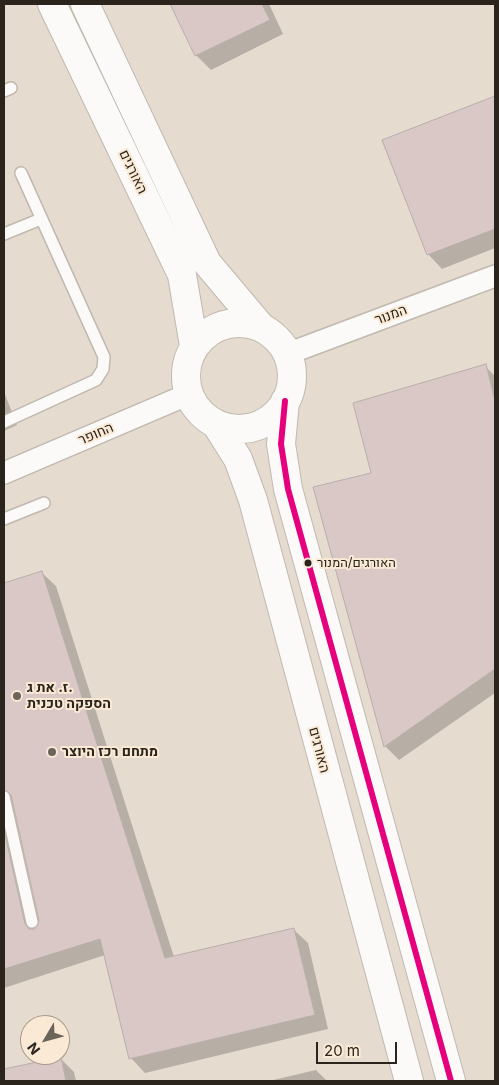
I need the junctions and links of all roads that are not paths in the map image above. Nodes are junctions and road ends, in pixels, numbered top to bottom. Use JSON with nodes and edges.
{"nodes":[{"id":1,"x":52,"y":4,"type":"edge"},
{"id":2,"x":84,"y":4,"type":"edge"},
{"id":3,"x":21,"y":173,"type":"dead end"},
{"id":4,"x":41,"y":219,"type":"junction"},
{"id":5,"x":4,"y":234,"type":"edge"},
{"id":6,"x":495,"y":276,"type":"edge"},
{"id":7,"x":261,"y":327,"type":"junction"},
{"id":8,"x":194,"y":346,"type":"junction"},
{"id":9,"x":287,"y":354,"type":"junction"},
{"id":10,"x":189,"y":394,"type":"junction"},
{"id":11,"x":285,"y":401,"type":"junction"},
{"id":12,"x":4,"y":422,"type":"edge"},
{"id":13,"x":216,"y":424,"type":"junction"},
{"id":14,"x":4,"y":473,"type":"edge"},
{"id":15,"x":44,"y":503,"type":"dead end"},
{"id":16,"x":4,"y":519,"type":"edge"},
{"id":17,"x":4,"y":798,"type":"edge"},
{"id":18,"x":32,"y":922,"type":"dead end"},
{"id":19,"x":408,"y":1081,"type":"edge"},
{"id":20,"x":451,"y":1081,"type":"edge"}],
"edges":[{"from":1,"to":8,"type":"street","name":"האורגים"},
{"from":2,"to":7,"type":"street","name":"האורגים"},
{"from":3,"to":4,"type":"lane"},
{"from":4,"to":5,"type":"lane"},
{"from":4,"to":12,"type":"lane"},
{"from":6,"to":9,"type":"street","name":"המנור"},
{"from":7,"to":8,"type":"street"},
{"from":7,"to":9,"type":"street"},
{"from":8,"to":10,"type":"street"},
{"from":9,"to":11,"type":"street"},
{"from":10,"to":13,"type":"street"},
{"from":10,"to":14,"type":"street","name":"החופר"},
{"from":11,"to":13,"type":"street"},
{"from":11,"to":20,"type":"street"},
{"from":13,"to":19,"type":"street","name":"האורגים"},
{"from":15,"to":16,"type":"lane"},
{"from":17,"to":18,"type":"lane"}]}
